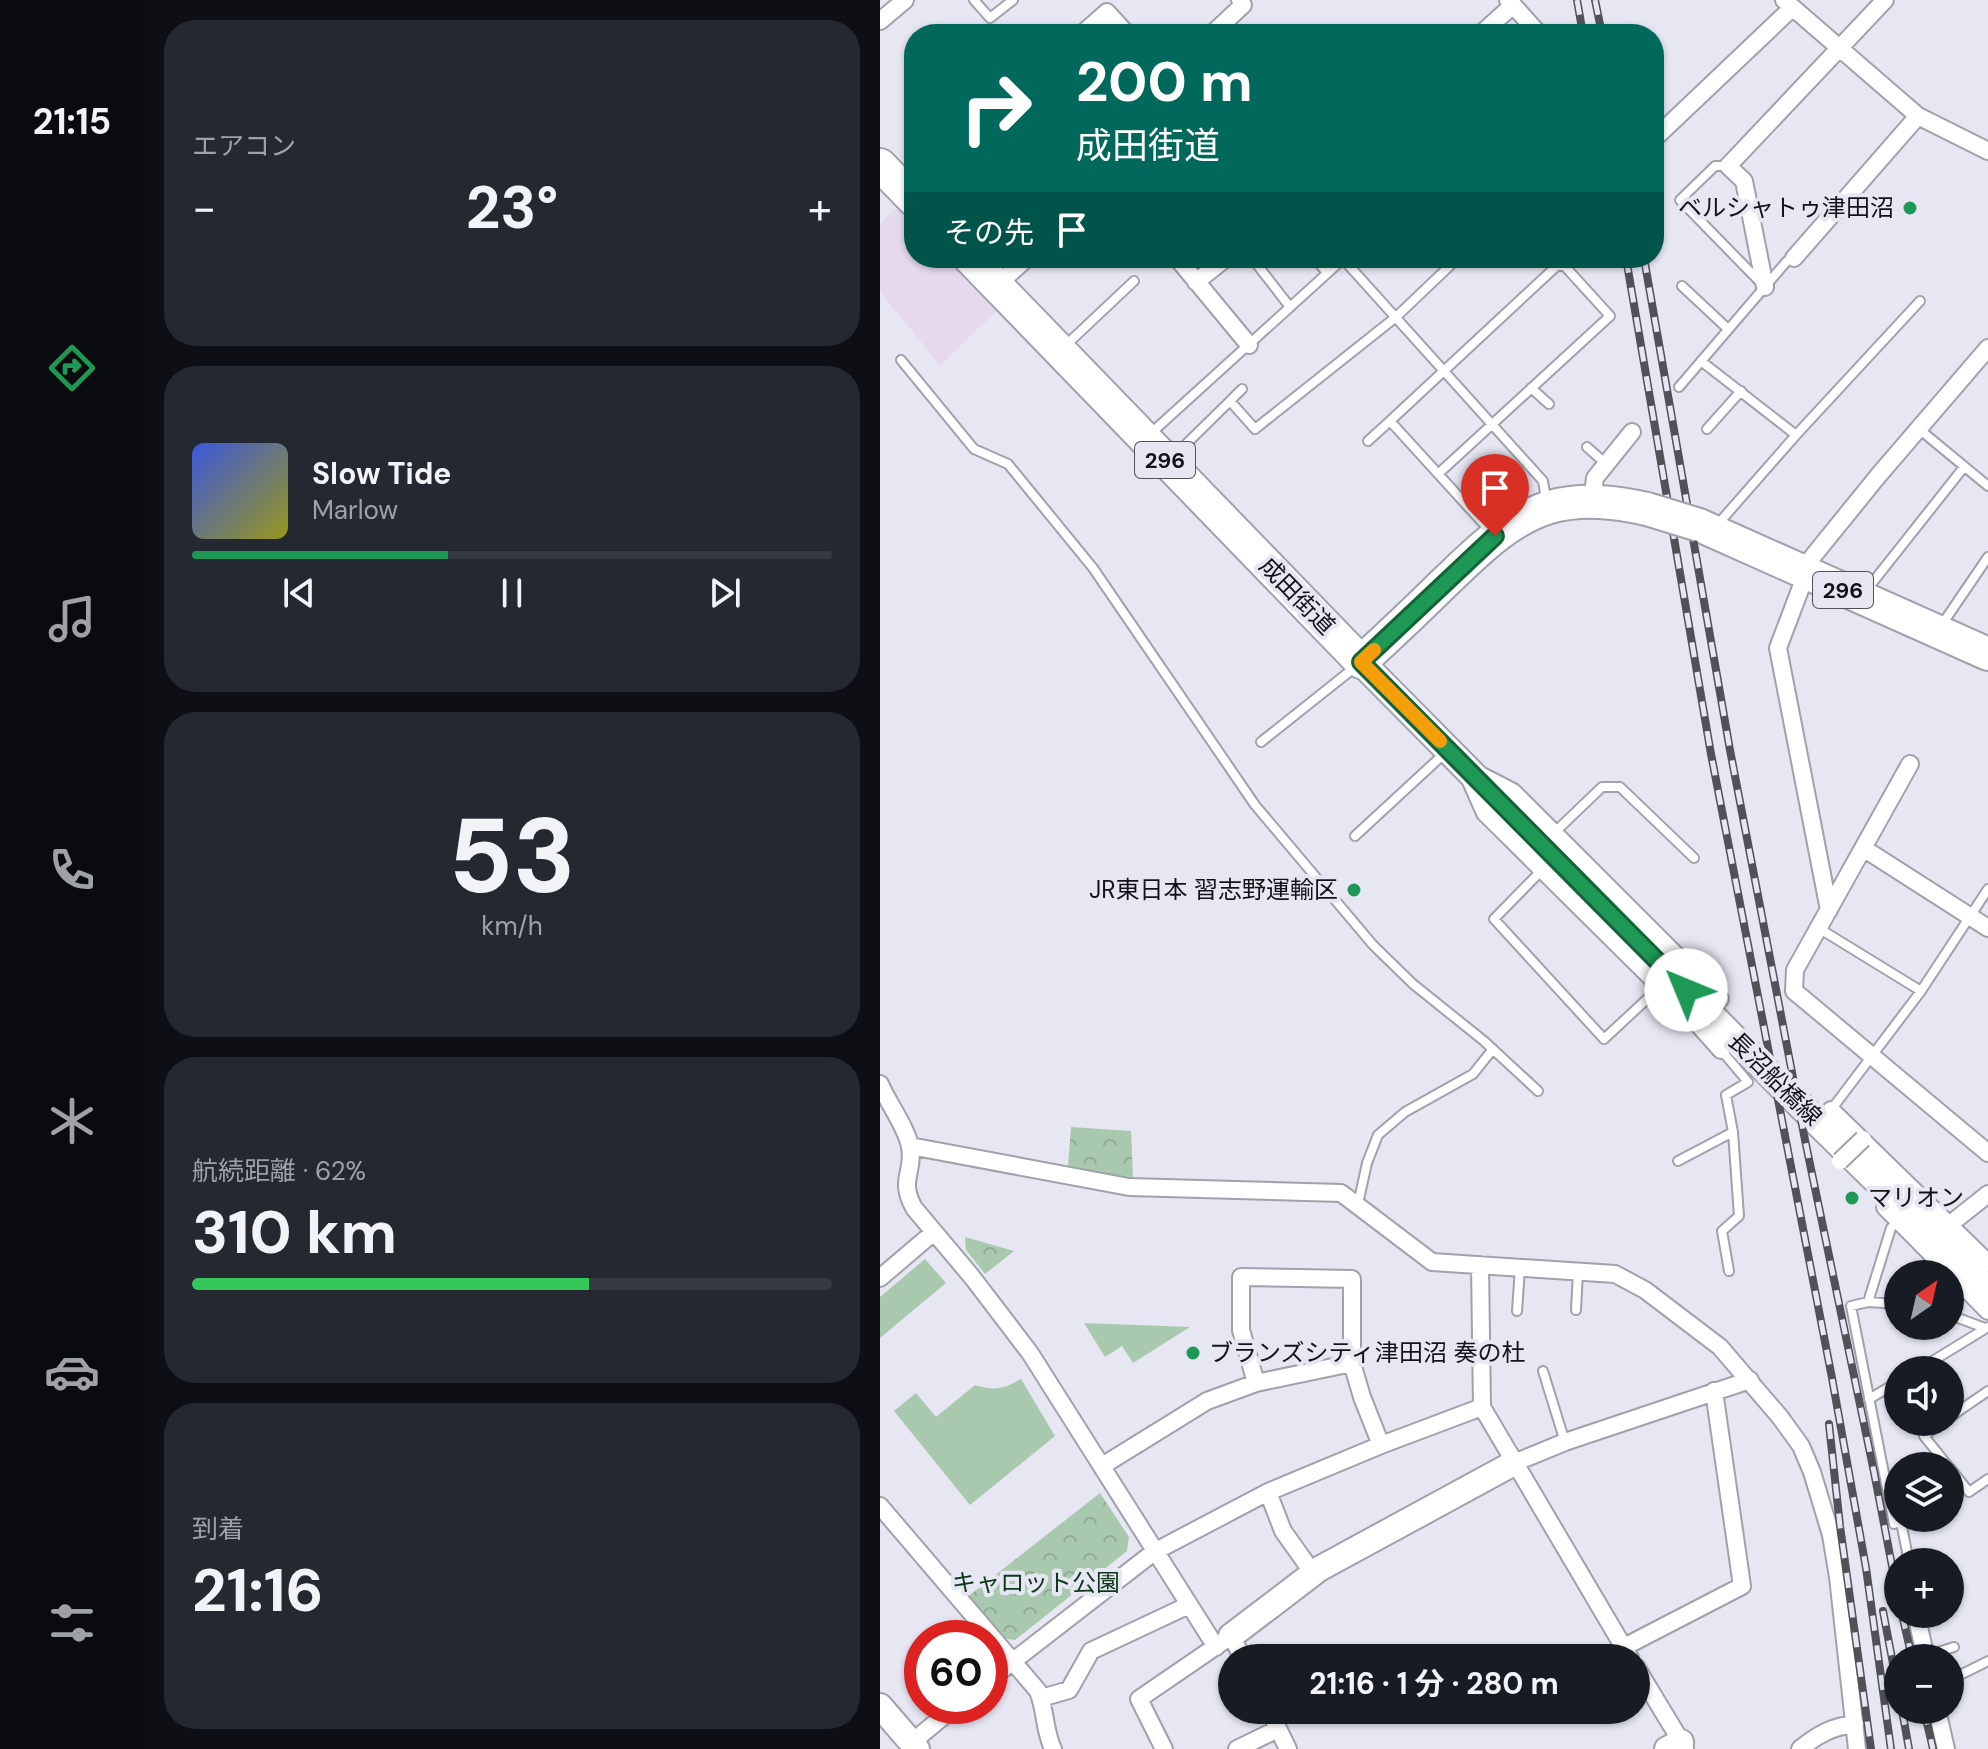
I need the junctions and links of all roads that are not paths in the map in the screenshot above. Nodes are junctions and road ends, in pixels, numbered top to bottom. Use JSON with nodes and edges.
{"nodes":[{"id":1,"x":905,"y":0,"type":"edge"},
{"id":2,"x":974,"y":0,"type":"edge"},
{"id":3,"x":1013,"y":0,"type":"edge"},
{"id":4,"x":1240,"y":0,"type":"edge"},
{"id":5,"x":1885,"y":0,"type":"edge"},
{"id":6,"x":1510,"y":3,"type":"edge"},
{"id":7,"x":1788,"y":4,"type":"edge"},
{"id":8,"x":880,"y":21,"type":"edge"},
{"id":9,"x":1093,"y":24,"type":"edge"},
{"id":10,"x":1118,"y":24,"type":"edge"},
{"id":11,"x":1223,"y":24,"type":"edge"},
{"id":12,"x":1490,"y":24,"type":"edge"},
{"id":13,"x":1530,"y":24,"type":"edge"},
{"id":14,"x":1839,"y":49,"type":"junction"},
{"id":15,"x":1918,"y":116,"type":"junction"},
{"id":16,"x":1664,"y":129,"type":"edge"},
{"id":17,"x":1988,"y":151,"type":"edge"},
{"id":18,"x":880,"y":165,"type":"edge"},
{"id":19,"x":1728,"y":166,"type":"junction"},
{"id":20,"x":904,"y":185,"type":"edge"},
{"id":21,"x":1794,"y":258,"type":"joint"},
{"id":22,"x":979,"y":268,"type":"edge"},
{"id":23,"x":1016,"y":268,"type":"edge"},
{"id":24,"x":1185,"y":268,"type":"edge"},
{"id":25,"x":1214,"y":268,"type":"edge"},
{"id":26,"x":1260,"y":268,"type":"edge"},
{"id":27,"x":1323,"y":268,"type":"edge"},
{"id":28,"x":1333,"y":268,"type":"edge"},
{"id":29,"x":1351,"y":268,"type":"edge"},
{"id":30,"x":1447,"y":268,"type":"edge"},
{"id":31,"x":1552,"y":268,"type":"edge"},
{"id":32,"x":1570,"y":268,"type":"edge"},
{"id":33,"x":1327,"y":273,"type":"junction"},
{"id":34,"x":1134,"y":281,"type":"dead end"},
{"id":35,"x":1196,"y":282,"type":"junction"},
{"id":36,"x":996,"y":286,"type":"junction"},
{"id":37,"x":1682,"y":286,"type":"dead end"},
{"id":38,"x":1765,"y":287,"type":"junction"},
{"id":39,"x":1920,"y":301,"type":"dead end"},
{"id":40,"x":1290,"y":307,"type":"junction"},
{"id":41,"x":1396,"y":317,"type":"junction"},
{"id":42,"x":1728,"y":329,"type":"junction"},
{"id":43,"x":1249,"y":345,"type":"junction"},
{"id":44,"x":1988,"y":348,"type":"edge"},
{"id":45,"x":1059,"y":352,"type":"junction"},
{"id":46,"x":901,"y":360,"type":"dead end"},
{"id":47,"x":1701,"y":361,"type":"junction"},
{"id":48,"x":1444,"y":370,"type":"junction"},
{"id":49,"x":1679,"y":387,"type":"dead end"},
{"id":50,"x":1531,"y":388,"type":"junction"},
{"id":51,"x":1242,"y":389,"type":"dead end"},
{"id":52,"x":1741,"y":391,"type":"junction"},
{"id":53,"x":1230,"y":401,"type":"junction"},
{"id":54,"x":1549,"y":404,"type":"dead end"},
{"id":55,"x":1390,"y":421,"type":"junction"},
{"id":56,"x":1491,"y":424,"type":"junction"},
{"id":57,"x":1707,"y":429,"type":"dead end"},
{"id":58,"x":1919,"y":429,"type":"junction"},
{"id":59,"x":1632,"y":432,"type":"dead end"},
{"id":60,"x":1796,"y":435,"type":"junction"},
{"id":61,"x":1144,"y":439,"type":"junction"},
{"id":62,"x":1368,"y":441,"type":"dead end"},
{"id":63,"x":1587,"y":447,"type":"dead end"},
{"id":64,"x":1167,"y":462,"type":"junction"},
{"id":65,"x":1605,"y":463,"type":"junction"},
{"id":66,"x":1964,"y":467,"type":"junction"},
{"id":67,"x":1438,"y":474,"type":"junction"},
{"id":68,"x":1988,"y":486,"type":"edge"},
{"id":69,"x":1592,"y":502,"type":"junction"},
{"id":70,"x":1548,"y":508,"type":"junction"},
{"id":71,"x":1705,"y":528,"type":"junction"},
{"id":72,"x":1495,"y":536,"type":"junction"},
{"id":73,"x":1988,"y":557,"type":"edge"},
{"id":74,"x":1803,"y":572,"type":"junction"},
{"id":75,"x":1860,"y":598,"type":"junction"},
{"id":76,"x":1936,"y":632,"type":"junction"},
{"id":77,"x":1988,"y":654,"type":"edge"},
{"id":78,"x":1361,"y":662,"type":"junction"},
{"id":79,"x":1261,"y":742,"type":"dead end"},
{"id":80,"x":1456,"y":758,"type":"junction"},
{"id":81,"x":1910,"y":764,"type":"dead end"},
{"id":82,"x":1555,"y":832,"type":"junction"},
{"id":83,"x":1355,"y":836,"type":"dead end"},
{"id":84,"x":1863,"y":848,"type":"junction"},
{"id":85,"x":1694,"y":858,"type":"dead end"},
{"id":86,"x":1542,"y":870,"type":"junction"},
{"id":87,"x":1988,"y":889,"type":"edge"},
{"id":88,"x":1829,"y":910,"type":"junction"},
{"id":89,"x":1970,"y":917,"type":"junction"},
{"id":90,"x":1988,"y":928,"type":"edge"},
{"id":91,"x":1820,"y":929,"type":"junction"},
{"id":92,"x":1660,"y":987,"type":"junction"},
{"id":93,"x":1921,"y":991,"type":"junction"},
{"id":94,"x":1700,"y":1020,"type":"junction"},
{"id":95,"x":1493,"y":1049,"type":"junction"},
{"id":96,"x":1721,"y":1050,"type":"joint"},
{"id":97,"x":1873,"y":1056,"type":"junction"},
{"id":98,"x":880,"y":1084,"type":"edge"},
{"id":99,"x":1538,"y":1091,"type":"dead end"},
{"id":100,"x":1831,"y":1110,"type":"joint"},
{"id":101,"x":1733,"y":1132,"type":"junction"},
{"id":102,"x":1863,"y":1139,"type":"junction"},
{"id":103,"x":910,"y":1146,"type":"junction"},
{"id":104,"x":1988,"y":1153,"type":"edge"},
{"id":105,"x":1678,"y":1161,"type":"dead end"},
{"id":106,"x":1988,"y":1194,"type":"edge"},
{"id":107,"x":1358,"y":1204,"type":"junction"},
{"id":108,"x":1899,"y":1220,"type":"junction"},
{"id":109,"x":1949,"y":1225,"type":"junction"},
{"id":110,"x":934,"y":1232,"type":"junction"},
{"id":111,"x":1988,"y":1263,"type":"edge"},
{"id":112,"x":1480,"y":1265,"type":"junction"},
{"id":113,"x":1520,"y":1267,"type":"junction"},
{"id":114,"x":1578,"y":1271,"type":"junction"},
{"id":115,"x":1729,"y":1271,"type":"dead end"},
{"id":116,"x":880,"y":1278,"type":"edge"},
{"id":117,"x":1988,"y":1290,"type":"edge"},
{"id":118,"x":1868,"y":1302,"type":"junction"},
{"id":119,"x":1884,"y":1303,"type":"edge"},
{"id":120,"x":1576,"y":1310,"type":"dead end"},
{"id":121,"x":1517,"y":1311,"type":"dead end"},
{"id":122,"x":1988,"y":1311,"type":"edge"},
{"id":123,"x":1964,"y":1320,"type":"edge"},
{"id":124,"x":1986,"y":1327,"type":"edge"},
{"id":125,"x":1940,"y":1356,"type":"edge"},
{"id":126,"x":1352,"y":1363,"type":"junction"},
{"id":127,"x":1543,"y":1371,"type":"dead end"},
{"id":128,"x":1750,"y":1380,"type":"junction"},
{"id":129,"x":1256,"y":1383,"type":"junction"},
{"id":130,"x":1884,"y":1390,"type":"edge"},
{"id":131,"x":1714,"y":1391,"type":"junction"},
{"id":132,"x":1988,"y":1391,"type":"edge"},
{"id":133,"x":1869,"y":1399,"type":"junction"},
{"id":134,"x":1482,"y":1407,"type":"junction"},
{"id":135,"x":1964,"y":1407,"type":"edge"},
{"id":136,"x":1924,"y":1436,"type":"edge"},
{"id":137,"x":1565,"y":1442,"type":"junction"},
{"id":138,"x":1381,"y":1445,"type":"junction"},
{"id":139,"x":1937,"y":1452,"type":"edge"},
{"id":140,"x":1514,"y":1463,"type":"junction"},
{"id":141,"x":1102,"y":1466,"type":"junction"},
{"id":142,"x":1988,"y":1479,"type":"edge"},
{"id":143,"x":1964,"y":1486,"type":"edge"},
{"id":144,"x":1268,"y":1492,"type":"junction"},
{"id":145,"x":880,"y":1506,"type":"edge"},
{"id":146,"x":1906,"y":1548,"type":"edge"},
{"id":147,"x":1154,"y":1552,"type":"junction"},
{"id":148,"x":1313,"y":1573,"type":"junction"},
{"id":149,"x":1189,"y":1605,"type":"junction"},
{"id":150,"x":1224,"y":1642,"type":"junction"},
{"id":151,"x":1226,"y":1644,"type":"edge"},
{"id":152,"x":1622,"y":1644,"type":"edge"},
{"id":153,"x":1642,"y":1644,"type":"edge"},
{"id":154,"x":1988,"y":1661,"type":"edge"},
{"id":155,"x":1013,"y":1662,"type":"junction"},
{"id":156,"x":1008,"y":1666,"type":"edge"},
{"id":157,"x":1964,"y":1673,"type":"edge"},
{"id":158,"x":1650,"y":1694,"type":"edge"},
{"id":159,"x":1041,"y":1698,"type":"junction"},
{"id":160,"x":880,"y":1706,"type":"edge"},
{"id":161,"x":936,"y":1724,"type":"edge"},
{"id":162,"x":1276,"y":1724,"type":"edge"},
{"id":163,"x":1855,"y":1724,"type":"junction"},
{"id":164,"x":1940,"y":1724,"type":"edge"},
{"id":165,"x":1278,"y":1729,"type":"junction"},
{"id":166,"x":911,"y":1747,"type":"edge"},
{"id":167,"x":1678,"y":1747,"type":"edge"},
{"id":168,"x":1053,"y":1749,"type":"edge"},
{"id":169,"x":1164,"y":1749,"type":"edge"},
{"id":170,"x":1237,"y":1749,"type":"edge"},
{"id":171,"x":1288,"y":1749,"type":"edge"},
{"id":172,"x":1800,"y":1749,"type":"edge"},
{"id":173,"x":1857,"y":1749,"type":"edge"},
{"id":174,"x":1946,"y":1749,"type":"edge"}],
"edges":[{"from":1,"to":8,"type":"street"},
{"from":2,"to":3,"type":"lane"},
{"from":4,"to":11,"type":"street"},
{"from":5,"to":14,"type":"street"},
{"from":6,"to":12,"type":"street"},
{"from":6,"to":13,"type":"street"},
{"from":7,"to":14,"type":"street"},
{"from":7,"to":16,"type":"street"},
{"from":9,"to":10,"type":"street"},
{"from":14,"to":15,"type":"street"},
{"from":14,"to":19,"type":"street"},
{"from":15,"to":17,"type":"street"},
{"from":15,"to":21,"type":"street"},
{"from":18,"to":20,"type":"highway"},
{"from":19,"to":38,"type":"street"},
{"from":19,"to":38,"type":"lane"},
{"from":21,"to":38,"type":"lane"},
{"from":22,"to":36,"type":"highway","name":"成田街道","number":"296"},
{"from":23,"to":36,"type":"street"},
{"from":24,"to":35,"type":"street"},
{"from":25,"to":35,"type":"street"},
{"from":26,"to":40,"type":"lane"},
{"from":27,"to":33,"type":"lane"},
{"from":28,"to":33,"type":"lane"},
{"from":29,"to":41,"type":"lane"},
{"from":30,"to":41,"type":"lane"},
{"from":31,"to":48,"type":"lane"},
{"from":32,"to":50,"type":"lane"},
{"from":33,"to":40,"type":"lane"},
{"from":34,"to":45,"type":"lane"},
{"from":35,"to":43,"type":"street"},
{"from":36,"to":45,"type":"highway","name":"成田街道","number":"296"},
{"from":37,"to":42,"type":"lane"},
{"from":38,"to":42,"type":"lane"},
{"from":39,"to":60,"type":"lane"},
{"from":40,"to":43,"type":"lane"},
{"from":41,"to":48,"type":"lane"},
{"from":41,"to":53,"type":"lane"},
{"from":42,"to":47,"type":"lane"},
{"from":43,"to":61,"type":"lane"},
{"from":44,"to":58,"type":"street"},
{"from":45,"to":61,"type":"highway","name":"成田街道","number":"296"},
{"from":46,"to":95,"type":"lane"},
{"from":47,"to":49,"type":"lane"},
{"from":47,"to":52,"type":"lane"},
{"from":48,"to":55,"type":"lane"},
{"from":48,"to":56,"type":"lane"},
{"from":50,"to":54,"type":"lane"},
{"from":50,"to":56,"type":"lane"},
{"from":51,"to":53,"type":"lane"},
{"from":52,"to":57,"type":"lane"},
{"from":52,"to":60,"type":"lane"},
{"from":53,"to":64,"type":"lane"},
{"from":55,"to":62,"type":"lane"},
{"from":55,"to":67,"type":"lane"},
{"from":56,"to":67,"type":"lane"},
{"from":56,"to":70,"type":"lane"},
{"from":58,"to":66,"type":"lane"},
{"from":58,"to":74,"type":"street"},
{"from":59,"to":65,"type":"street"},
{"from":60,"to":71,"type":"lane"},
{"from":61,"to":64,"type":"highway","name":"成田街道","number":"296"},
{"from":63,"to":65,"type":"lane"},
{"from":64,"to":78,"type":"highway","name":"成田街道","number":"296"},
{"from":65,"to":69,"type":"street"},
{"from":66,"to":68,"type":"lane"},
{"from":66,"to":75,"type":"lane"},
{"from":67,"to":72,"type":"lane"},
{"from":69,"to":70,"type":"highway","number":"296"},
{"from":69,"to":71,"type":"highway","number":"296","bridge":true},
{"from":70,"to":72,"type":"highway","number":"296"},
{"from":71,"to":74,"type":"highway","number":"296"},
{"from":72,"to":78,"type":"highway","number":"296"},
{"from":73,"to":76,"type":"lane"},
{"from":74,"to":75,"type":"highway","number":"296"},
{"from":74,"to":88,"type":"street"},
{"from":75,"to":76,"type":"highway","number":"296"},
{"from":76,"to":77,"type":"highway","number":"296"},
{"from":78,"to":79,"type":"lane"},
{"from":78,"to":80,"type":"main road","name":"長沼船橋線"},
{"from":80,"to":82,"type":"street"},
{"from":80,"to":83,"type":"lane"},
{"from":80,"to":86,"type":"street"},
{"from":80,"to":117,"type":"main road","name":"長沼船橋線"},
{"from":81,"to":84,"type":"street"},
{"from":82,"to":85,"type":"lane"},
{"from":82,"to":94,"type":"street","bridge":true},
{"from":84,"to":88,"type":"street"},
{"from":84,"to":89,"type":"street"},
{"from":86,"to":92,"type":"street"},
{"from":86,"to":92,"type":"lane"},
{"from":87,"to":89,"type":"lane"},
{"from":88,"to":91,"type":"street"},
{"from":89,"to":90,"type":"street"},
{"from":89,"to":93,"type":"lane"},
{"from":91,"to":93,"type":"lane"},
{"from":91,"to":97,"type":"street"},
{"from":92,"to":94,"type":"street"},
{"from":93,"to":97,"type":"lane"},
{"from":94,"to":96,"type":"street"},
{"from":95,"to":99,"type":"lane"},
{"from":95,"to":107,"type":"lane"},
{"from":96,"to":101,"type":"lane"},
{"from":97,"to":100,"type":"lane"},
{"from":97,"to":104,"type":"street"},
{"from":98,"to":103,"type":"street"},
{"from":100,"to":102,"type":"street"},
{"from":101,"to":105,"type":"lane"},
{"from":101,"to":115,"type":"lane"},
{"from":102,"to":108,"type":"street","bridge":true},
{"from":102,"to":109,"type":"street"},
{"from":103,"to":107,"type":"street"},
{"from":103,"to":110,"type":"street"},
{"from":106,"to":109,"type":"street"},
{"from":107,"to":112,"type":"street"},
{"from":108,"to":118,"type":"lane"},
{"from":108,"to":122,"type":"street"},
{"from":109,"to":111,"type":"street"},
{"from":110,"to":116,"type":"street"},
{"from":110,"to":141,"type":"street"},
{"from":112,"to":113,"type":"street"},
{"from":112,"to":134,"type":"street"},
{"from":113,"to":114,"type":"street"},
{"from":113,"to":121,"type":"lane"},
{"from":114,"to":120,"type":"lane"},
{"from":114,"to":128,"type":"street"},
{"from":118,"to":119,"type":"lane"},
{"from":118,"to":133,"type":"lane"},
{"from":123,"to":124,"type":"lane"},
{"from":124,"to":125,"type":"lane"},
{"from":126,"to":129,"type":"street"},
{"from":126,"to":129,"type":"street"},
{"from":126,"to":138,"type":"street"},
{"from":127,"to":137,"type":"lane"},
{"from":128,"to":131,"type":"street"},
{"from":128,"to":163,"type":"street"},
{"from":129,"to":141,"type":"street"},
{"from":130,"to":133,"type":"lane"},
{"from":131,"to":137,"type":"street"},
{"from":131,"to":153,"type":"street"},
{"from":132,"to":135,"type":"lane"},
{"from":133,"to":146,"type":"lane"},
{"from":134,"to":138,"type":"street"},
{"from":134,"to":140,"type":"street"},
{"from":136,"to":139,"type":"lane"},
{"from":137,"to":140,"type":"street"},
{"from":138,"to":144,"type":"street"},
{"from":140,"to":148,"type":"street"},
{"from":140,"to":152,"type":"street"},
{"from":141,"to":147,"type":"street"},
{"from":142,"to":143,"type":"lane"},
{"from":144,"to":147,"type":"street"},
{"from":144,"to":148,"type":"street"},
{"from":145,"to":155,"type":"street"},
{"from":147,"to":149,"type":"street"},
{"from":147,"to":155,"type":"street"},
{"from":148,"to":150,"type":"street"},
{"from":149,"to":150,"type":"street"},
{"from":149,"to":159,"type":"street"},
{"from":150,"to":151,"type":"street"},
{"from":150,"to":169,"type":"street"},
{"from":154,"to":157,"type":"lane"},
{"from":155,"to":156,"type":"street"},
{"from":155,"to":159,"type":"street"},
{"from":158,"to":167,"type":"street"},
{"from":159,"to":168,"type":"street"},
{"from":160,"to":166,"type":"street"},
{"from":161,"to":166,"type":"street"},
{"from":162,"to":165,"type":"street"},
{"from":163,"to":172,"type":"street"},
{"from":163,"to":173,"type":"street"},
{"from":164,"to":174,"type":"street"},
{"from":165,"to":170,"type":"street"},
{"from":165,"to":171,"type":"street"}]}
